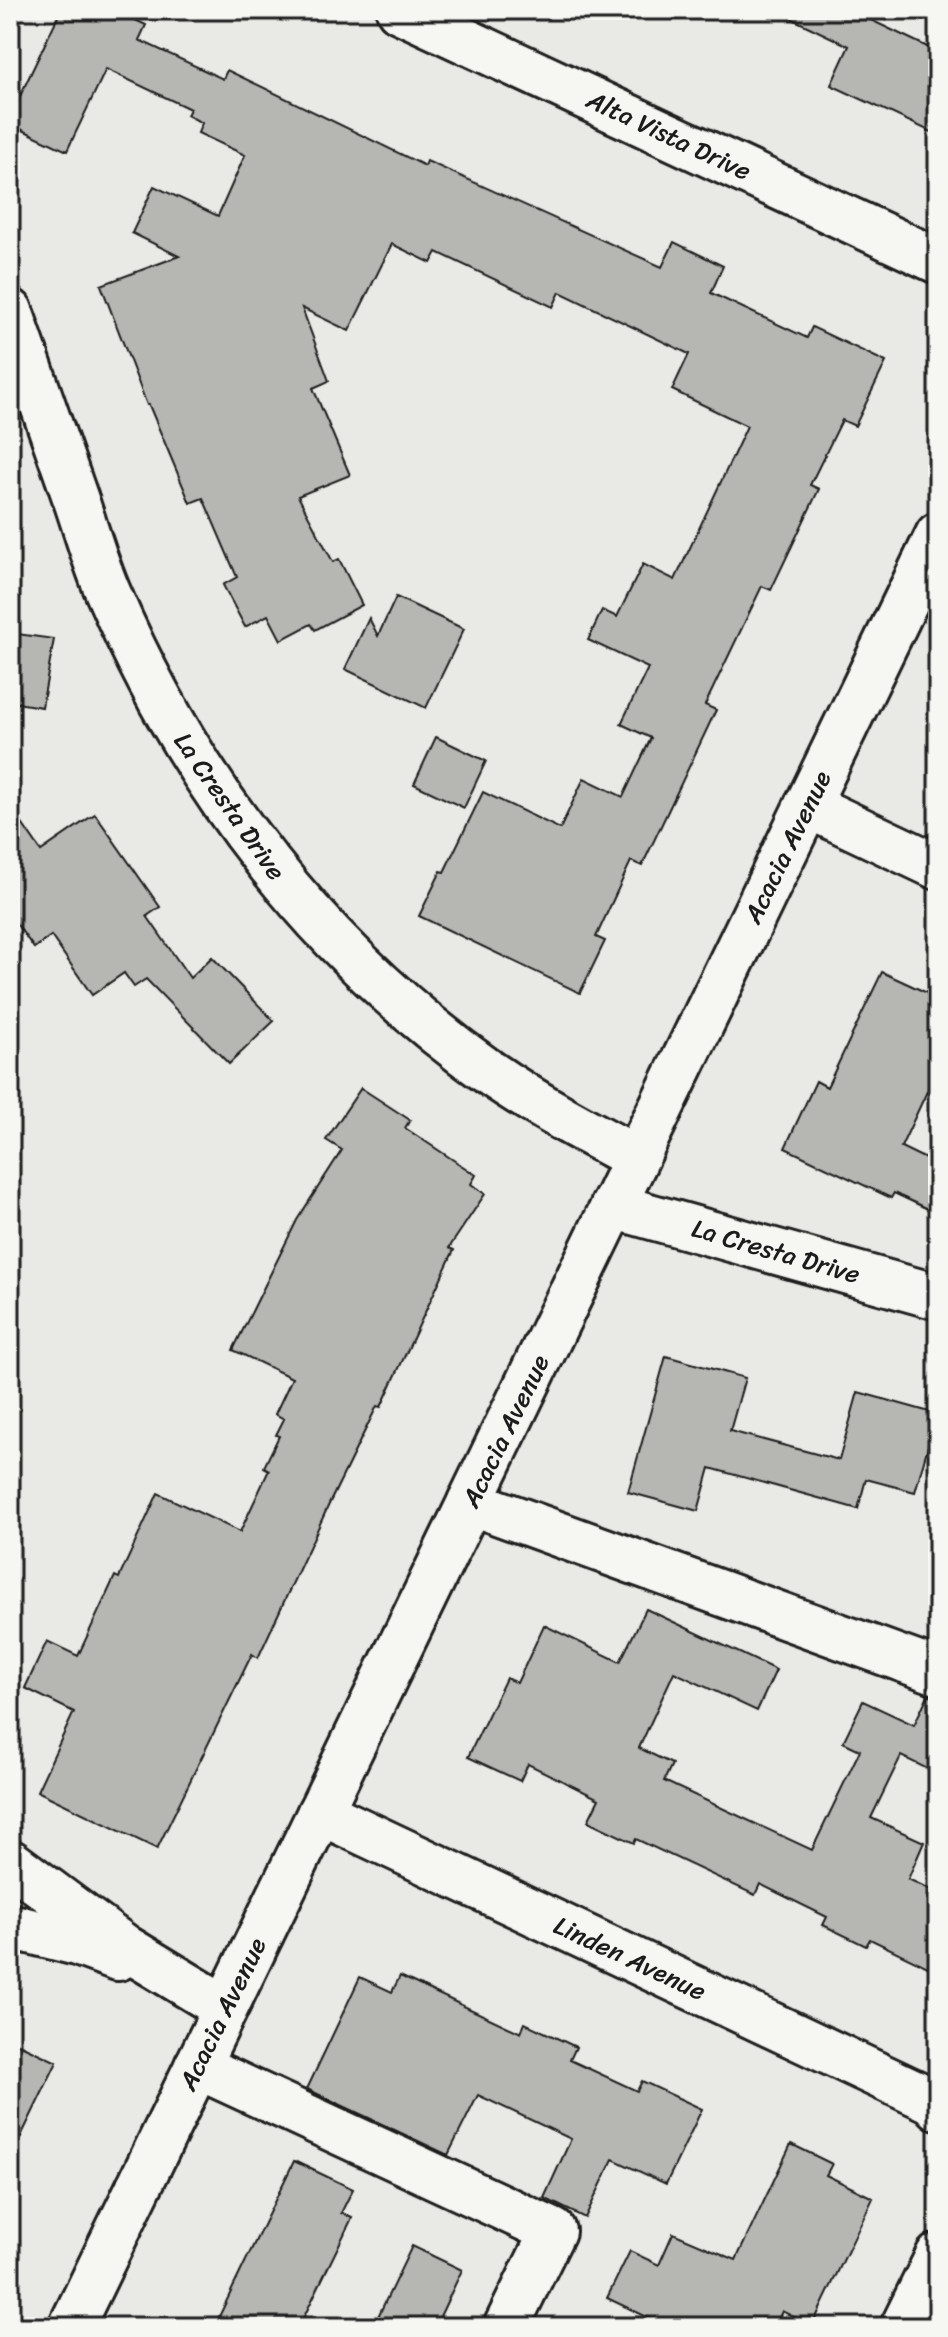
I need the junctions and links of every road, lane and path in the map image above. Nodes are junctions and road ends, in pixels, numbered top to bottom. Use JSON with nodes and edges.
{"nodes":[{"id":1,"x":399,"y":10,"type":"edge"},
{"id":2,"x":938,"y":261,"type":"edge"},
{"id":3,"x":10,"y":311,"type":"edge"},
{"id":4,"x":938,"y":535,"type":"edge"},
{"id":5,"x":807,"y":805,"type":"junction"},
{"id":6,"x":938,"y":867,"type":"edge"},
{"id":7,"x":636,"y":1158,"type":"junction"},
{"id":8,"x":613,"y":1206,"type":"junction"},
{"id":9,"x":938,"y":1297,"type":"edge"},
{"id":10,"x":470,"y":1502,"type":"junction"},
{"id":11,"x":938,"y":1672,"type":"edge"},
{"id":12,"x":320,"y":1812,"type":"junction"},
{"id":13,"x":10,"y":1862,"type":"edge"},
{"id":14,"x":10,"y":1926,"type":"edge"},
{"id":15,"x":225,"y":2008,"type":"junction"},
{"id":16,"x":197,"y":2066,"type":"junction"},
{"id":17,"x":938,"y":2107,"type":"edge"},
{"id":18,"x":938,"y":2256,"type":"edge"},
{"id":19,"x":71,"y":2327,"type":"edge"},
{"id":20,"x":506,"y":2327,"type":"edge"},
{"id":21,"x":903,"y":2327,"type":"edge"}],
"edges":[{"from":1,"to":2,"type":"street","name":"Alta Vista Drive"},
{"from":3,"to":7,"type":"street","name":"La Cresta Drive"},
{"from":4,"to":5,"type":"street","name":"Acacia Avenue"},
{"from":5,"to":6,"type":"street"},
{"from":5,"to":7,"type":"street","name":"Acacia Avenue"},
{"from":7,"to":8,"type":"street","name":"Acacia Avenue"},
{"from":8,"to":9,"type":"street","name":"La Cresta Drive"},
{"from":8,"to":10,"type":"street","name":"Acacia Avenue"},
{"from":10,"to":11,"type":"street"},
{"from":10,"to":12,"type":"street","name":"Acacia Avenue"},
{"from":12,"to":15,"type":"street","name":"Acacia Avenue"},
{"from":12,"to":17,"type":"street","name":"Linden Avenue"},
{"from":13,"to":15,"type":"street"},
{"from":14,"to":15,"type":"street"},
{"from":15,"to":16,"type":"street","name":"Acacia Avenue"},
{"from":16,"to":19,"type":"street","name":"Acacia Avenue"},
{"from":16,"to":20,"type":"street"},
{"from":18,"to":21,"type":"street"}]}
